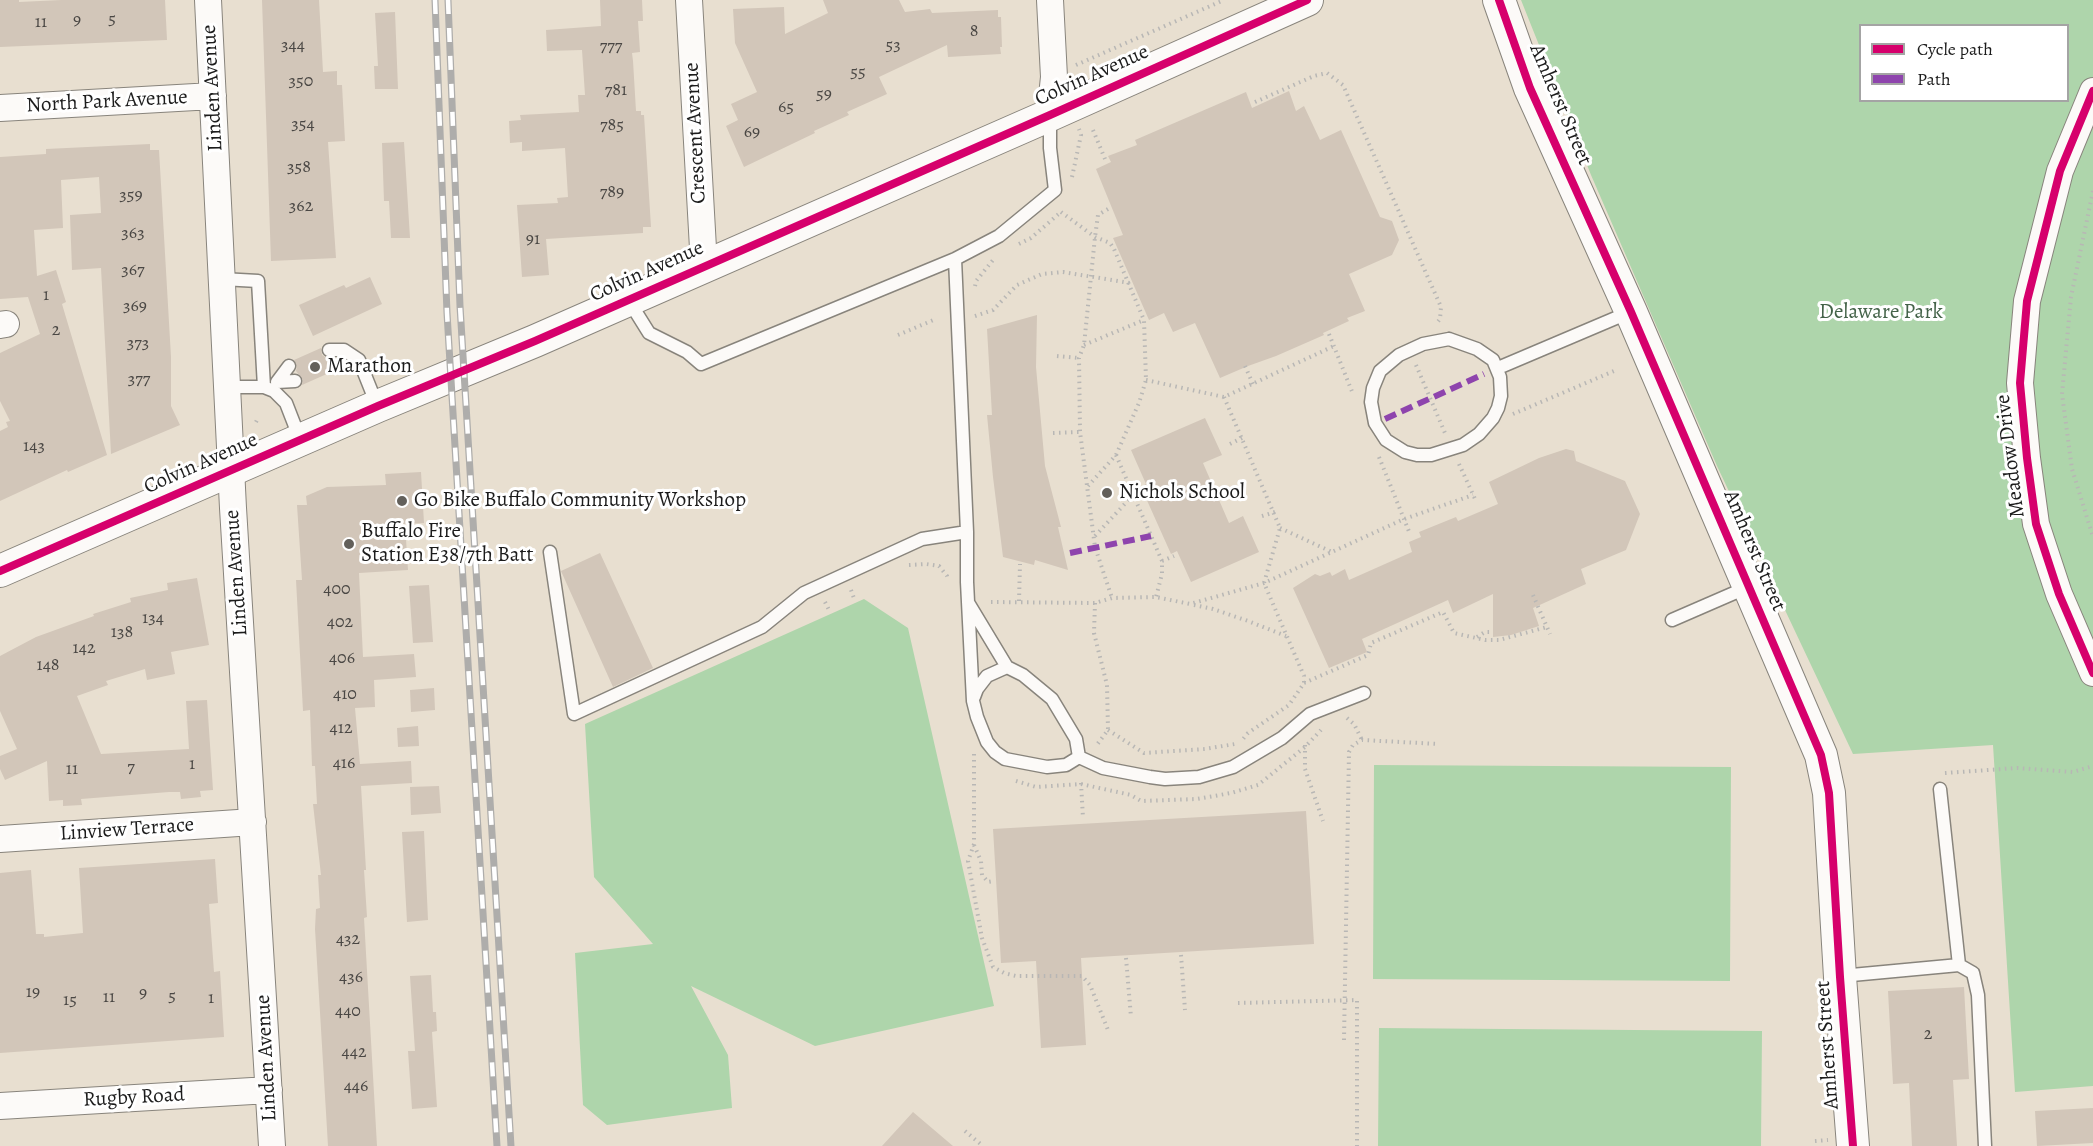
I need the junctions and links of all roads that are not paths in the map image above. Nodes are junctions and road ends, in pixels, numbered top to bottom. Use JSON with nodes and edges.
{"nodes":[{"id":1,"x":208,"y":0,"type":"edge"},
{"id":2,"x":689,"y":0,"type":"edge"},
{"id":3,"x":1050,"y":0,"type":"edge"},
{"id":4,"x":1307,"y":0,"type":"edge"},
{"id":5,"x":1499,"y":0,"type":"edge"},
{"id":6,"x":2093,"y":92,"type":"edge"},
{"id":7,"x":213,"y":96,"type":"junction"},
{"id":8,"x":0,"y":108,"type":"edge"},
{"id":9,"x":1050,"y":115,"type":"junction"},
{"id":10,"x":955,"y":260,"type":"junction"},
{"id":11,"x":704,"y":266,"type":"junction"},
{"id":12,"x":222,"y":279,"type":"junction"},
{"id":13,"x":628,"y":300,"type":"junction"},
{"id":14,"x":1631,"y":312,"type":"junction"},
{"id":15,"x":329,"y":350,"type":"dead end"},
{"id":16,"x":344,"y":350,"type":"junction"},
{"id":17,"x":335,"y":363,"type":"dead end"},
{"id":18,"x":289,"y":366,"type":"dead end"},
{"id":19,"x":1498,"y":368,"type":"junction"},
{"id":20,"x":295,"y":381,"type":"dead end"},
{"id":21,"x":228,"y":387,"type":"junction"},
{"id":22,"x":272,"y":387,"type":"junction"},
{"id":23,"x":378,"y":406,"type":"junction"},
{"id":24,"x":300,"y":440,"type":"junction"},
{"id":25,"x":231,"y":471,"type":"junction"},
{"id":26,"x":967,"y":532,"type":"junction"},
{"id":27,"x":550,"y":552,"type":"dead end"},
{"id":28,"x":0,"y":572,"type":"edge"},
{"id":29,"x":1750,"y":586,"type":"junction"},
{"id":30,"x":968,"y":603,"type":"junction"},
{"id":31,"x":1672,"y":620,"type":"dead end"},
{"id":32,"x":1007,"y":667,"type":"junction"},
{"id":33,"x":2093,"y":674,"type":"edge"},
{"id":34,"x":1364,"y":693,"type":"dead end"},
{"id":35,"x":973,"y":701,"type":"junction"},
{"id":36,"x":1079,"y":757,"type":"junction"},
{"id":37,"x":1940,"y":789,"type":"dead end"},
{"id":38,"x":253,"y":822,"type":"junction"},
{"id":39,"x":0,"y":839,"type":"edge"},
{"id":40,"x":1959,"y":965,"type":"junction"},
{"id":41,"x":1840,"y":976,"type":"junction"},
{"id":42,"x":269,"y":1090,"type":"junction"},
{"id":43,"x":0,"y":1106,"type":"edge"},
{"id":44,"x":272,"y":1146,"type":"edge"},
{"id":45,"x":1853,"y":1146,"type":"edge"},
{"id":46,"x":1985,"y":1146,"type":"edge"}],
"edges":[{"from":1,"to":7,"type":"street","name":"Linden Avenue"},
{"from":2,"to":11,"type":"street","name":"Crescent Avenue"},
{"from":3,"to":9,"type":"street"},
{"from":4,"to":9,"type":"street","name":"Colvin Avenue"},
{"from":5,"to":14,"type":"street","name":"Amherst Street"},
{"from":6,"to":33,"type":"street","name":"Meadow Drive"},
{"from":7,"to":8,"type":"street","name":"North Park Avenue"},
{"from":7,"to":12,"type":"street","name":"Linden Avenue"},
{"from":9,"to":10,"type":"lane"},
{"from":9,"to":11,"type":"street","name":"Colvin Avenue"},
{"from":10,"to":13,"type":"lane"},
{"from":10,"to":26,"type":"lane"},
{"from":11,"to":13,"type":"street","name":"Colvin Avenue"},
{"from":12,"to":21,"type":"street","name":"Linden Avenue"},
{"from":12,"to":22,"type":"lane"},
{"from":13,"to":23,"type":"street","name":"Colvin Avenue"},
{"from":14,"to":19,"type":"lane"},
{"from":14,"to":29,"type":"street","name":"Amherst Street"},
{"from":15,"to":16,"type":"lane"},
{"from":16,"to":17,"type":"lane"},
{"from":16,"to":23,"type":"lane"},
{"from":18,"to":22,"type":"lane"},
{"from":19,"to":19,"type":"lane"},
{"from":20,"to":22,"type":"lane"},
{"from":21,"to":22,"type":"lane"},
{"from":21,"to":25,"type":"street","name":"Linden Avenue"},
{"from":22,"to":24,"type":"lane"},
{"from":23,"to":24,"type":"street","name":"Colvin Avenue"},
{"from":24,"to":25,"type":"street","name":"Colvin Avenue"},
{"from":25,"to":28,"type":"street","name":"Colvin Avenue"},
{"from":25,"to":38,"type":"street","name":"Linden Avenue"},
{"from":26,"to":27,"type":"lane"},
{"from":26,"to":30,"type":"lane"},
{"from":29,"to":31,"type":"lane"},
{"from":29,"to":41,"type":"street","name":"Amherst Street"},
{"from":30,"to":32,"type":"lane"},
{"from":30,"to":35,"type":"lane"},
{"from":32,"to":35,"type":"lane"},
{"from":32,"to":36,"type":"lane"},
{"from":34,"to":36,"type":"lane"},
{"from":35,"to":36,"type":"lane"},
{"from":37,"to":40,"type":"lane"},
{"from":38,"to":39,"type":"street","name":"Linview Terrace"},
{"from":38,"to":42,"type":"street","name":"Linden Avenue"},
{"from":40,"to":41,"type":"lane"},
{"from":40,"to":46,"type":"lane"},
{"from":41,"to":45,"type":"street","name":"Amherst Street"},
{"from":42,"to":43,"type":"street","name":"Rugby Road"},
{"from":42,"to":44,"type":"street","name":"Linden Avenue"}]}
